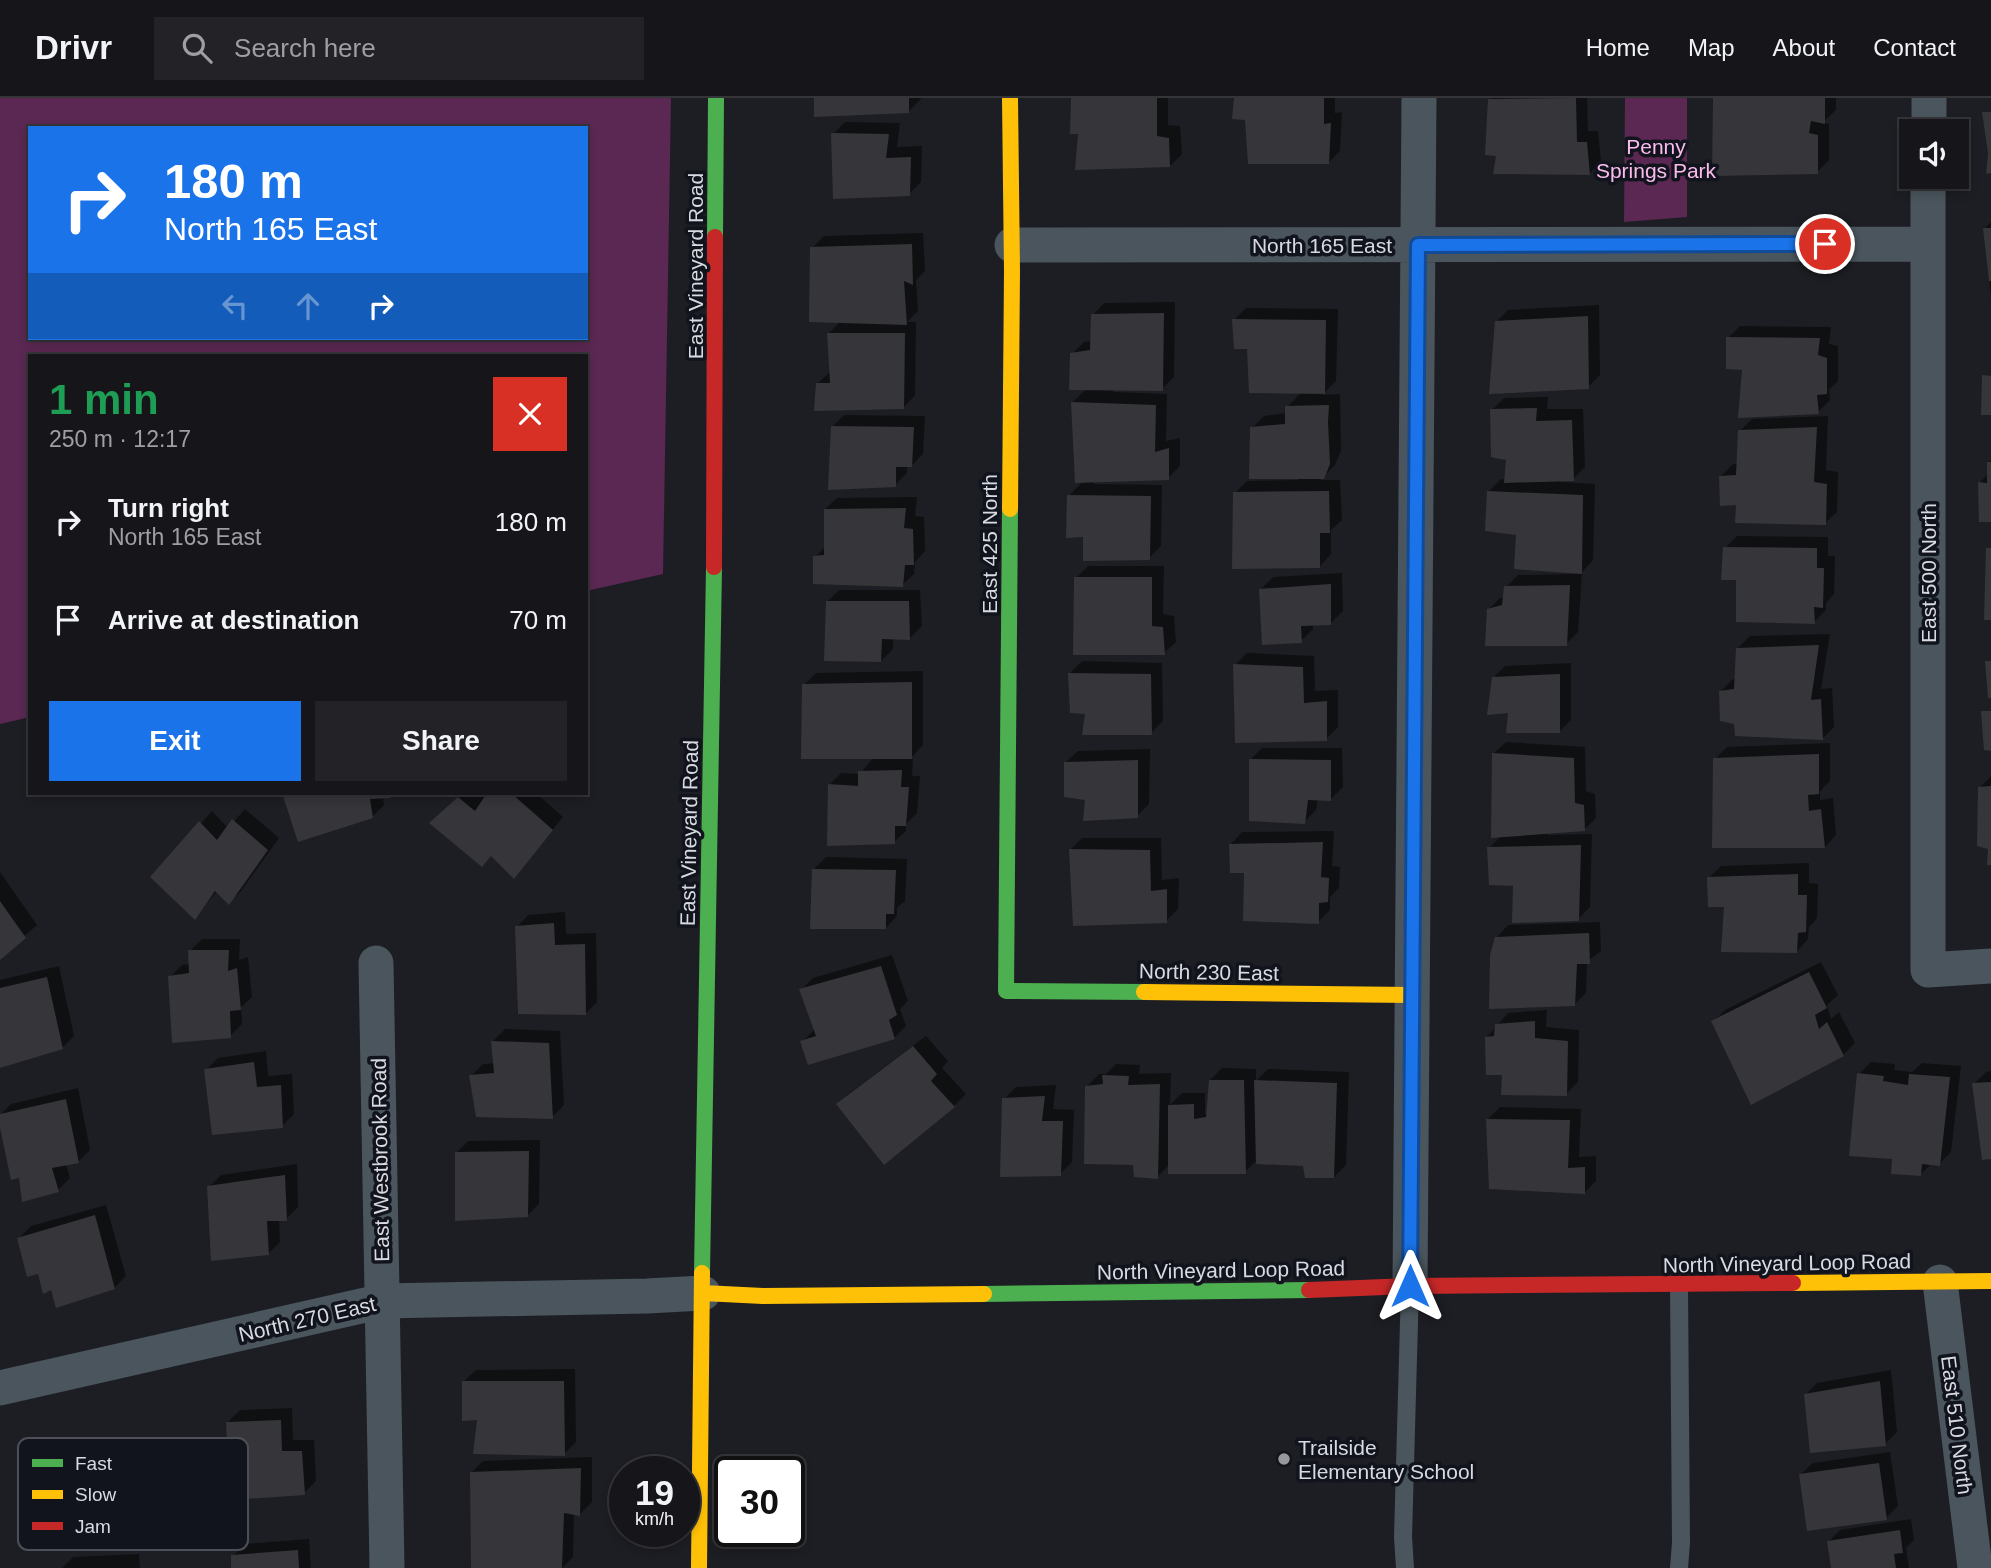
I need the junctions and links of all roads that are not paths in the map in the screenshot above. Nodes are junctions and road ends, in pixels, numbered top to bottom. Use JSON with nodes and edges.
{"nodes":[{"id":1,"x":716,"y":98,"type":"edge"},
{"id":2,"x":1010,"y":98,"type":"edge"},
{"id":3,"x":1419,"y":98,"type":"edge"},
{"id":4,"x":1930,"y":98,"type":"edge"},
{"id":5,"x":1929,"y":119,"type":"edge"},
{"id":6,"x":1928,"y":189,"type":"edge"},
{"id":7,"x":1927,"y":244,"type":"junction"},
{"id":8,"x":1012,"y":245,"type":"junction"},
{"id":9,"x":1418,"y":245,"type":"junction"},
{"id":10,"x":376,"y":963,"type":"dead end"},
{"id":11,"x":1991,"y":966,"type":"edge"},
{"id":12,"x":1006,"y":991,"type":"joint"},
{"id":13,"x":1412,"y":995,"type":"junction"},
{"id":14,"x":1991,"y":1281,"type":"edge"},
{"id":15,"x":1940,"y":1282,"type":"junction"},
{"id":16,"x":1679,"y":1285,"type":"junction"},
{"id":17,"x":1410,"y":1286,"type":"junction"},
{"id":18,"x":703,"y":1293,"type":"junction"},
{"id":19,"x":383,"y":1301,"type":"junction"},
{"id":20,"x":0,"y":1388,"type":"edge"},
{"id":21,"x":1980,"y":1558,"type":"edge"},
{"id":22,"x":387,"y":1568,"type":"edge"},
{"id":23,"x":699,"y":1568,"type":"edge"},
{"id":24,"x":1405,"y":1568,"type":"edge"},
{"id":25,"x":1679,"y":1568,"type":"edge"}],
"edges":[{"from":1,"to":18,"type":"street","name":"East Vineyard Road"},
{"from":2,"to":8,"type":"street","name":"East 425 North"},
{"from":3,"to":9,"type":"street"},
{"from":4,"to":5,"type":"street"},
{"from":6,"to":7,"type":"street","name":"East 500 North"},
{"from":7,"to":9,"type":"street","name":"North 165 East"},
{"from":7,"to":11,"type":"street","name":"East 500 North"},
{"from":8,"to":9,"type":"street","name":"North 165 East"},
{"from":8,"to":12,"type":"street","name":"East 425 North"},
{"from":9,"to":13,"type":"street"},
{"from":10,"to":19,"type":"street","name":"East Westbrook Road"},
{"from":12,"to":13,"type":"street","name":"North 230 East"},
{"from":13,"to":17,"type":"street"},
{"from":14,"to":15,"type":"street","name":"North Vineyard Loop Road"},
{"from":15,"to":16,"type":"street","name":"North Vineyard Loop Road"},
{"from":15,"to":21,"type":"street","name":"East 510 North"},
{"from":16,"to":17,"type":"street","name":"North Vineyard Loop Road"},
{"from":16,"to":25,"type":"lane"},
{"from":17,"to":18,"type":"street","name":"North Vineyard Loop Road"},
{"from":17,"to":24,"type":"lane"},
{"from":18,"to":19,"type":"street","name":"North 270 East"},
{"from":18,"to":23,"type":"street","name":"East Vineyard Road"},
{"from":19,"to":20,"type":"street","name":"North 270 East"},
{"from":19,"to":22,"type":"street","name":"East Westbrook Road"}]}
